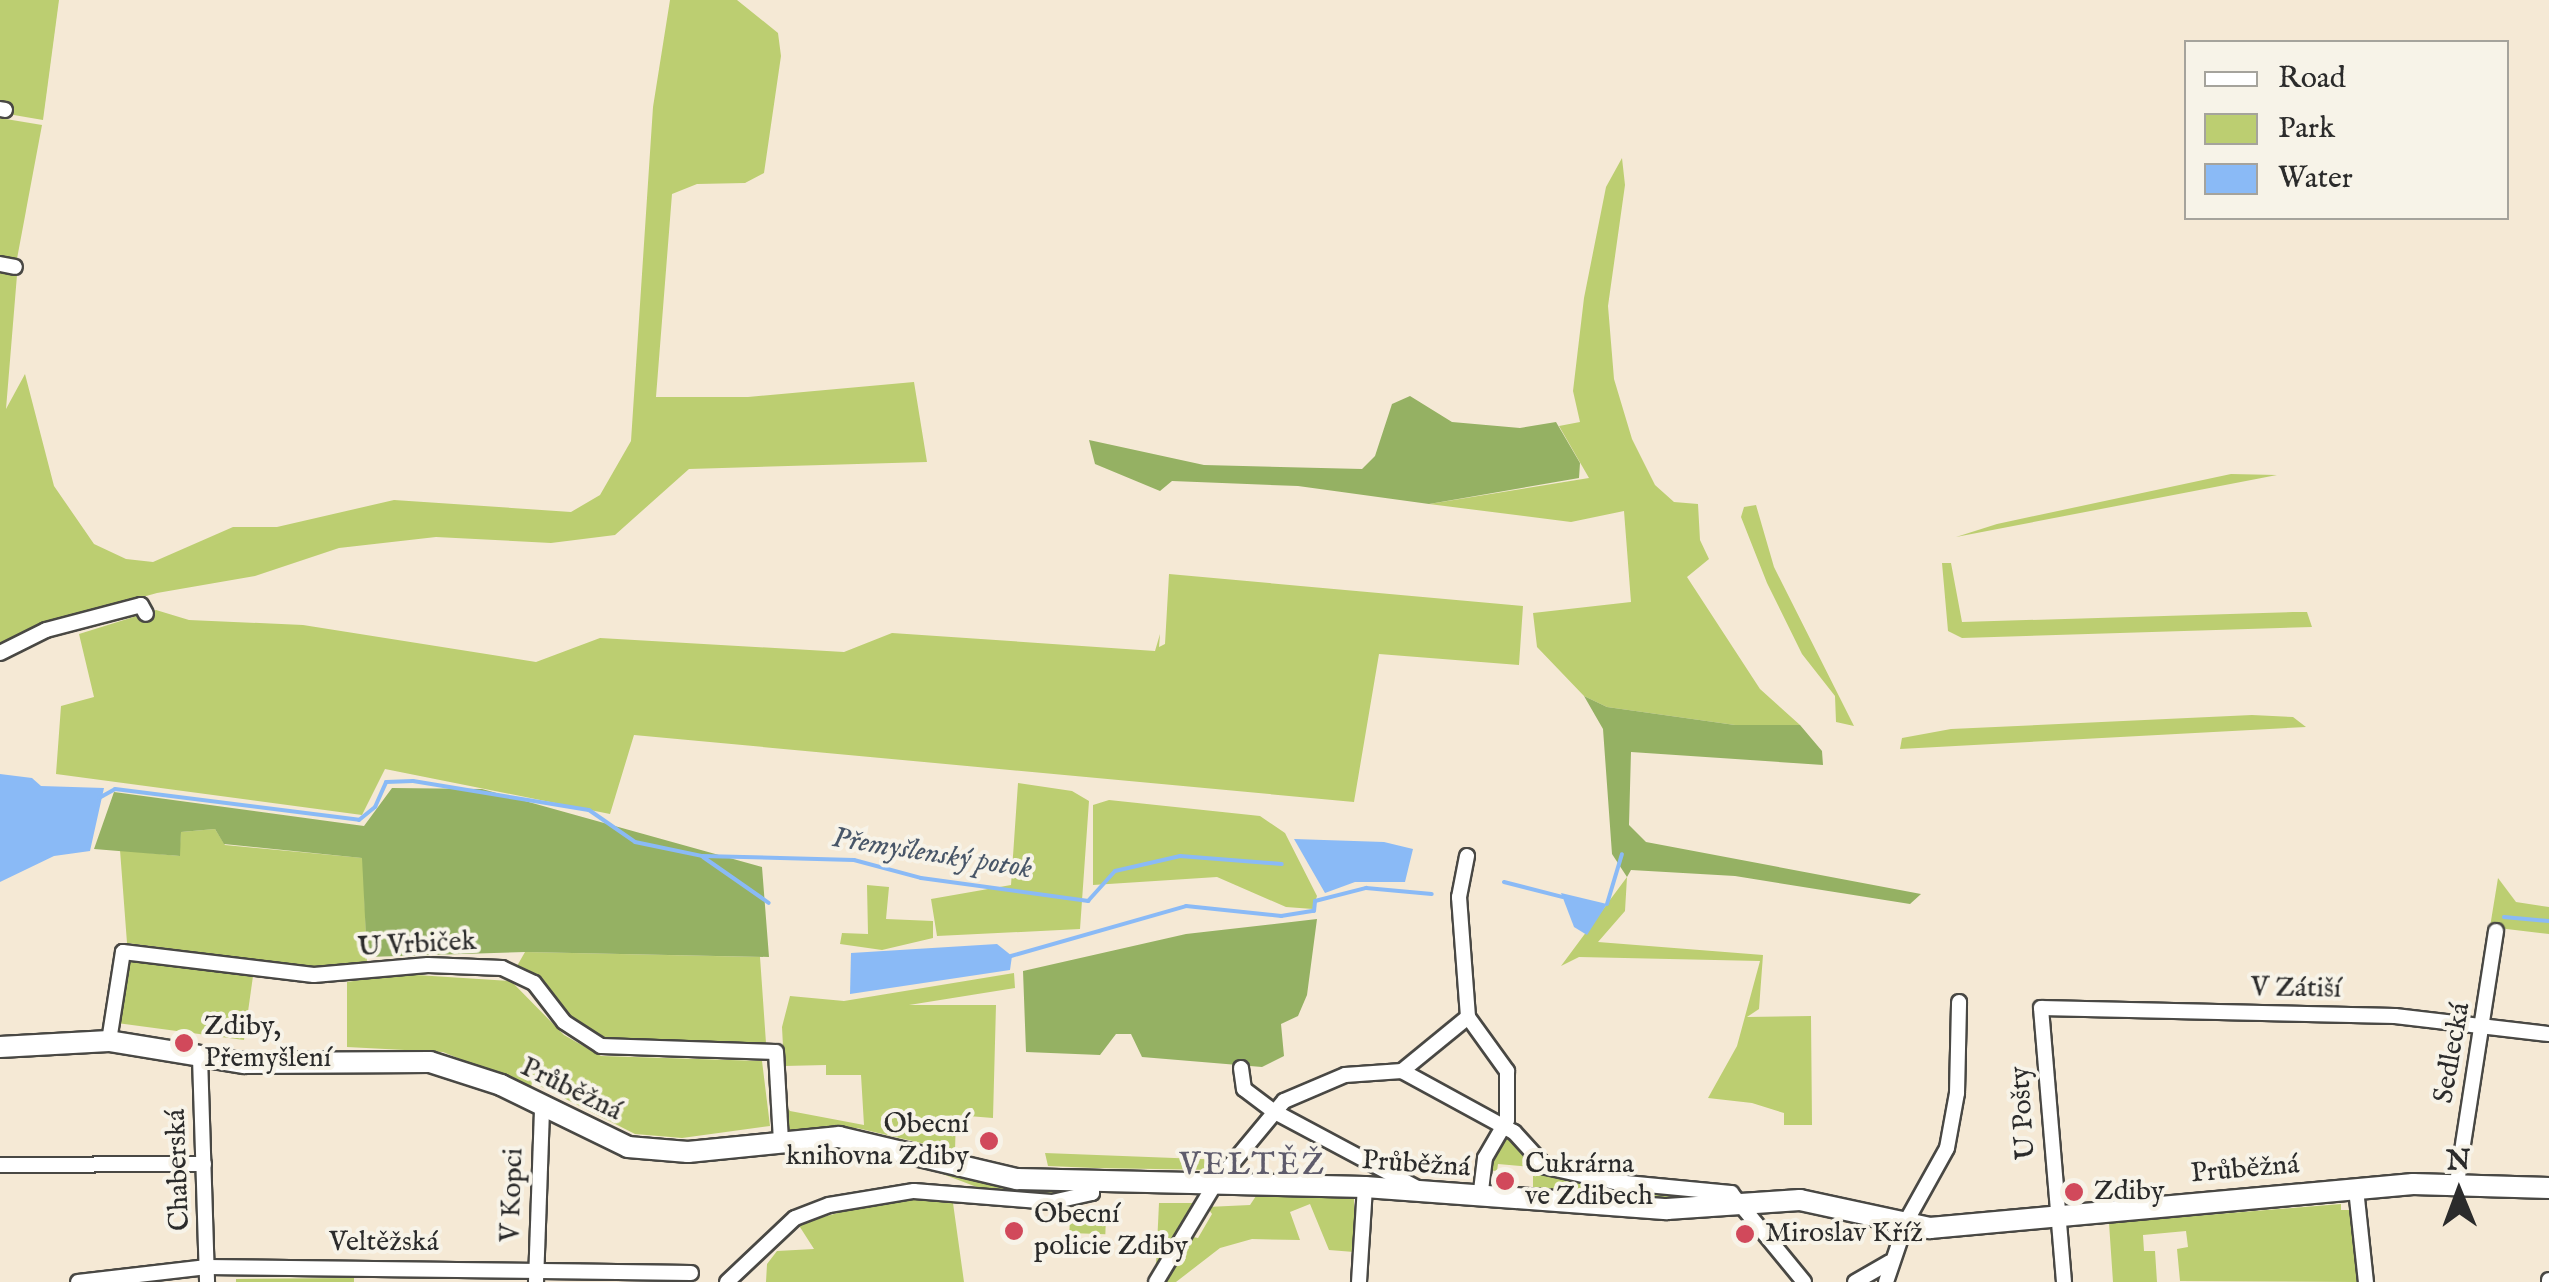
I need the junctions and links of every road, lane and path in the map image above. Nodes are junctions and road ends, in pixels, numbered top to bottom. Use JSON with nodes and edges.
{"nodes":[{"id":1,"x":146,"y":614,"type":"dead end"},
{"id":2,"x":0,"y":653,"type":"edge"},
{"id":3,"x":1467,"y":856,"type":"dead end"},
{"id":4,"x":2496,"y":930,"type":"dead end"},
{"id":5,"x":1959,"y":1002,"type":"dead end"},
{"id":6,"x":2041,"y":1008,"type":"joint"},
{"id":7,"x":1468,"y":1017,"type":"junction"},
{"id":8,"x":2485,"y":1024,"type":"junction"},
{"id":9,"x":2549,"y":1034,"type":"edge"},
{"id":10,"x":109,"y":1041,"type":"junction"},
{"id":11,"x":0,"y":1047,"type":"edge"},
{"id":12,"x":200,"y":1057,"type":"junction"},
{"id":13,"x":1241,"y":1068,"type":"dead end"},
{"id":14,"x":1402,"y":1072,"type":"junction"},
{"id":15,"x":542,"y":1110,"type":"junction"},
{"id":16,"x":1275,"y":1112,"type":"junction"},
{"id":17,"x":1501,"y":1128,"type":"junction"},
{"id":18,"x":781,"y":1142,"type":"junction"},
{"id":19,"x":204,"y":1164,"type":"junction"},
{"id":20,"x":0,"y":1165,"type":"edge"},
{"id":21,"x":1092,"y":1181,"type":"junction"},
{"id":22,"x":2457,"y":1183,"type":"junction"},
{"id":23,"x":1216,"y":1184,"type":"junction"},
{"id":24,"x":1365,"y":1187,"type":"junction"},
{"id":25,"x":2549,"y":1188,"type":"edge"},
{"id":26,"x":2356,"y":1189,"type":"junction"},
{"id":27,"x":1423,"y":1192,"type":"junction"},
{"id":28,"x":1480,"y":1197,"type":"junction"},
{"id":29,"x":1741,"y":1203,"type":"junction"},
{"id":30,"x":2057,"y":1214,"type":"junction"},
{"id":31,"x":1905,"y":1227,"type":"junction"},
{"id":32,"x":1890,"y":1262,"type":"junction"},
{"id":33,"x":692,"y":1273,"type":"dead end"},
{"id":34,"x":207,"y":1274,"type":"edge"},
{"id":35,"x":535,"y":1276,"type":"edge"},
{"id":36,"x":78,"y":1282,"type":"edge"},
{"id":37,"x":727,"y":1282,"type":"edge"},
{"id":38,"x":1156,"y":1282,"type":"edge"},
{"id":39,"x":1359,"y":1282,"type":"edge"},
{"id":40,"x":1804,"y":1282,"type":"edge"},
{"id":41,"x":1855,"y":1282,"type":"edge"},
{"id":42,"x":1886,"y":1282,"type":"edge"},
{"id":43,"x":2064,"y":1282,"type":"edge"},
{"id":44,"x":2366,"y":1282,"type":"edge"}],
"edges":[{"from":1,"to":2,"type":"street"},
{"from":3,"to":7,"type":"street"},
{"from":4,"to":8,"type":"street","name":"Sedlecká"},
{"from":5,"to":31,"type":"street"},
{"from":6,"to":8,"type":"street","name":"V Zátiší"},
{"from":6,"to":30,"type":"street","name":"U Pošty"},
{"from":7,"to":14,"type":"street"},
{"from":7,"to":17,"type":"street"},
{"from":8,"to":9,"type":"street","name":"V Zátiší"},
{"from":8,"to":22,"type":"street","name":"Sedlecká"},
{"from":10,"to":11,"type":"street","name":"Průběžná"},
{"from":10,"to":12,"type":"street","name":"Průběžná"},
{"from":10,"to":18,"type":"street","name":"U Vrbiček"},
{"from":12,"to":15,"type":"street","name":"Průběžná"},
{"from":12,"to":19,"type":"street","name":"Chaberská"},
{"from":13,"to":16,"type":"street"},
{"from":14,"to":16,"type":"street"},
{"from":14,"to":17,"type":"street"},
{"from":15,"to":18,"type":"street","name":"Průběžná"},
{"from":15,"to":35,"type":"street","name":"V Kopci"},
{"from":16,"to":23,"type":"street"},
{"from":16,"to":27,"type":"street"},
{"from":17,"to":28,"type":"street"},
{"from":17,"to":29,"type":"street"},
{"from":18,"to":21,"type":"street","name":"Průběžná"},
{"from":19,"to":20,"type":"street"},
{"from":19,"to":34,"type":"street","name":"Chaberská"},
{"from":21,"to":23,"type":"street","name":"Průběžná"},
{"from":21,"to":37,"type":"street"},
{"from":22,"to":25,"type":"street","name":"Průběžná"},
{"from":22,"to":26,"type":"street","name":"Průběžná"},
{"from":23,"to":24,"type":"street","name":"Průběžná"},
{"from":23,"to":38,"type":"street"},
{"from":24,"to":27,"type":"street","name":"Průběžná"},
{"from":24,"to":39,"type":"street"},
{"from":26,"to":30,"type":"street","name":"Průběžná"},
{"from":26,"to":44,"type":"street"},
{"from":27,"to":28,"type":"street","name":"Průběžná"},
{"from":28,"to":29,"type":"street","name":"Průběžná"},
{"from":29,"to":31,"type":"street","name":"Průběžná"},
{"from":29,"to":40,"type":"street"},
{"from":30,"to":31,"type":"street","name":"Průběžná"},
{"from":30,"to":43,"type":"street","name":"U Pošty"},
{"from":31,"to":32,"type":"street"},
{"from":32,"to":41,"type":"street"},
{"from":32,"to":42,"type":"street"},
{"from":33,"to":35,"type":"street","name":"Veltěžská"},
{"from":34,"to":35,"type":"street","name":"Veltěžská"},
{"from":34,"to":36,"type":"street","name":"Veltěžská"}]}
